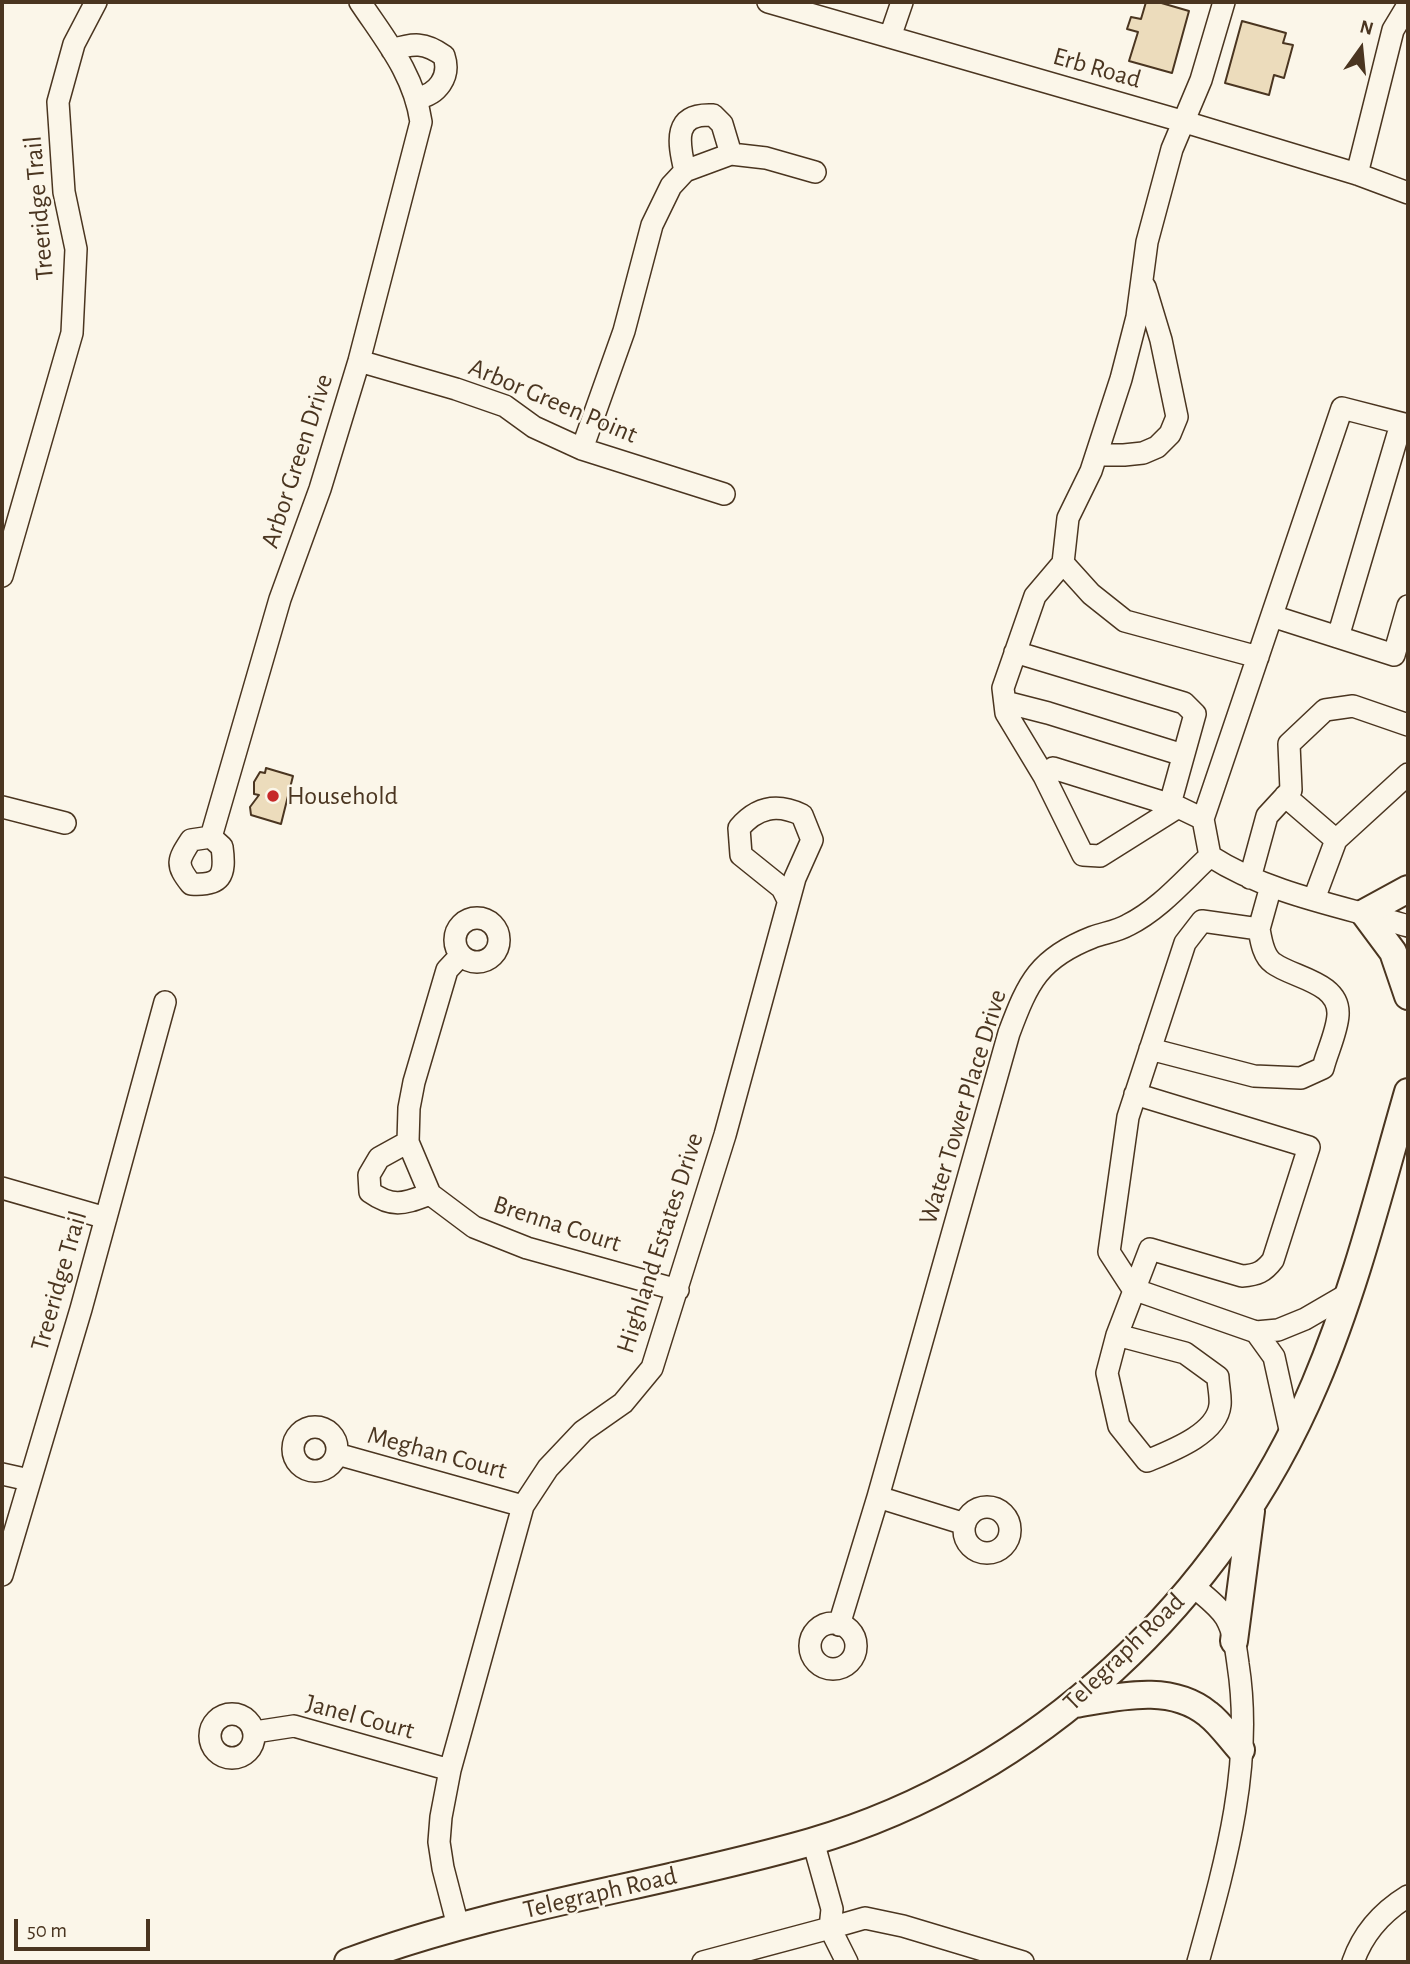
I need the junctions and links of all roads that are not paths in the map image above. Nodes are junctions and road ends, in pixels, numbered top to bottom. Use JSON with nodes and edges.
{"nodes":[{"id":1,"x":96,"y":2,"type":"edge"},
{"id":2,"x":360,"y":2,"type":"edge"},
{"id":3,"x":768,"y":2,"type":"edge"},
{"id":4,"x":902,"y":2,"type":"edge"},
{"id":5,"x":1224,"y":2,"type":"edge"},
{"id":6,"x":1408,"y":5,"type":"edge"},
{"id":7,"x":890,"y":37,"type":"junction"},
{"id":8,"x":392,"y":50,"type":"junction"},
{"id":9,"x":417,"y":98,"type":"junction"},
{"id":10,"x":1185,"y":122,"type":"junction"},
{"id":11,"x":731,"y":154,"type":"junction"},
{"id":12,"x":685,"y":171,"type":"junction"},
{"id":13,"x":816,"y":172,"type":"dead end"},
{"id":14,"x":1357,"y":174,"type":"junction"},
{"id":15,"x":1408,"y":194,"type":"edge"},
{"id":16,"x":1142,"y":277,"type":"junction"},
{"id":17,"x":359,"y":361,"type":"junction"},
{"id":18,"x":1405,"y":424,"type":"edge"},
{"id":19,"x":582,"y":449,"type":"junction"},
{"id":20,"x":1097,"y":454,"type":"junction"},
{"id":21,"x":724,"y":494,"type":"dead end"},
{"id":22,"x":1063,"y":563,"type":"junction"},
{"id":23,"x":2,"y":576,"type":"edge"},
{"id":24,"x":1408,"y":606,"type":"edge"},
{"id":25,"x":1272,"y":616,"type":"junction"},
{"id":26,"x":1339,"y":637,"type":"junction"},
{"id":27,"x":1015,"y":652,"type":"junction"},
{"id":28,"x":1258,"y":657,"type":"junction"},
{"id":29,"x":1005,"y":702,"type":"junction"},
{"id":30,"x":1408,"y":725,"type":"edge"},
{"id":31,"x":1183,"y":755,"type":"junction"},
{"id":32,"x":1408,"y":774,"type":"edge"},
{"id":33,"x":1044,"y":776,"type":"junction"},
{"id":34,"x":1285,"y":796,"type":"junction"},
{"id":35,"x":1174,"y":805,"type":"junction"},
{"id":36,"x":2,"y":807,"type":"edge"},
{"id":37,"x":1203,"y":819,"type":"junction"},
{"id":38,"x":65,"y":823,"type":"dead end"},
{"id":39,"x":211,"y":837,"type":"dead end"},
{"id":40,"x":1336,"y":840,"type":"junction"},
{"id":41,"x":1210,"y":856,"type":"junction"},
{"id":42,"x":1250,"y":878,"type":"junction"},
{"id":43,"x":1271,"y":886,"type":"junction"},
{"id":44,"x":1408,"y":889,"type":"edge"},
{"id":45,"x":1314,"y":899,"type":"junction"},
{"id":46,"x":788,"y":900,"type":"dead end"},
{"id":47,"x":1364,"y":913,"type":"junction"},
{"id":48,"x":1408,"y":926,"type":"edge"},
{"id":49,"x":1259,"y":929,"type":"junction"},
{"id":50,"x":461,"y":955,"type":"dead end"},
{"id":51,"x":1408,"y":996,"type":"edge"},
{"id":52,"x":165,"y":1002,"type":"dead end"},
{"id":53,"x":1150,"y":1049,"type":"junction"},
{"id":54,"x":1408,"y":1092,"type":"edge"},
{"id":55,"x":1135,"y":1094,"type":"junction"},
{"id":56,"x":408,"y":1142,"type":"junction"},
{"id":57,"x":2,"y":1188,"type":"edge"},
{"id":58,"x":430,"y":1194,"type":"junction"},
{"id":59,"x":106,"y":1218,"type":"junction"},
{"id":60,"x":1133,"y":1289,"type":"junction"},
{"id":61,"x":678,"y":1290,"type":"junction"},
{"id":62,"x":1348,"y":1294,"type":"junction"},
{"id":63,"x":1256,"y":1332,"type":"junction"},
{"id":64,"x":1117,"y":1335,"type":"junction"},
{"id":65,"x":1291,"y":1434,"type":"junction"},
{"id":66,"x":337,"y":1454,"type":"dead end"},
{"id":67,"x":2,"y":1474,"type":"edge"},
{"id":68,"x":29,"y":1480,"type":"junction"},
{"id":69,"x":878,"y":1497,"type":"junction"},
{"id":70,"x":1253,"y":1503,"type":"junction"},
{"id":71,"x":523,"y":1506,"type":"junction"},
{"id":72,"x":965,"y":1524,"type":"dead end"},
{"id":73,"x":2,"y":1575,"type":"edge"},
{"id":74,"x":1192,"y":1586,"type":"junction"},
{"id":75,"x":839,"y":1625,"type":"dead end"},
{"id":76,"x":1234,"y":1641,"type":"junction"},
{"id":77,"x":1075,"y":1704,"type":"junction"},
{"id":78,"x":255,"y":1732,"type":"dead end"},
{"id":79,"x":1241,"y":1750,"type":"junction"},
{"id":80,"x":450,"y":1770,"type":"junction"},
{"id":81,"x":813,"y":1841,"type":"junction"},
{"id":82,"x":1408,"y":1896,"type":"edge"},
{"id":83,"x":458,"y":1926,"type":"junction"},
{"id":84,"x":830,"y":1927,"type":"junction"},
{"id":85,"x":348,"y":1962,"type":"edge"},
{"id":86,"x":703,"y":1962,"type":"edge"},
{"id":87,"x":847,"y":1962,"type":"edge"},
{"id":88,"x":1023,"y":1962,"type":"edge"},
{"id":89,"x":1198,"y":1962,"type":"edge"},
{"id":90,"x":1353,"y":1962,"type":"edge"}],
"edges":[{"from":1,"to":23,"type":"street","name":"Treeridge Trail"},
{"from":2,"to":8,"type":"street","name":"Arbor Green Drive"},
{"from":3,"to":7,"type":"street","name":"Erb Road"},
{"from":4,"to":7,"type":"street"},
{"from":5,"to":10,"type":"street"},
{"from":6,"to":14,"type":"street"},
{"from":7,"to":10,"type":"street","name":"Erb Road"},
{"from":8,"to":9,"type":"street","name":"Arbor Green Drive"},
{"from":8,"to":9,"type":"street"},
{"from":9,"to":17,"type":"street","name":"Arbor Green Drive"},
{"from":10,"to":14,"type":"street","name":"Erb Road"},
{"from":10,"to":16,"type":"street"},
{"from":11,"to":12,"type":"street"},
{"from":11,"to":12,"type":"street"},
{"from":11,"to":13,"type":"street"},
{"from":12,"to":19,"type":"street"},
{"from":14,"to":15,"type":"street","name":"Erb Road"},
{"from":16,"to":20,"type":"street"},
{"from":16,"to":20,"type":"street"},
{"from":17,"to":19,"type":"street","name":"Arbor Green Point"},
{"from":17,"to":39,"type":"street","name":"Arbor Green Drive"},
{"from":18,"to":25,"type":"street"},
{"from":18,"to":26,"type":"street"},
{"from":19,"to":21,"type":"street","name":"Arbor Green Point"},
{"from":20,"to":22,"type":"street"},
{"from":22,"to":27,"type":"street"},
{"from":22,"to":28,"type":"street"},
{"from":24,"to":26,"type":"street"},
{"from":25,"to":26,"type":"street"},
{"from":25,"to":28,"type":"street"},
{"from":27,"to":29,"type":"street"},
{"from":27,"to":31,"type":"street"},
{"from":28,"to":37,"type":"street"},
{"from":29,"to":31,"type":"street"},
{"from":29,"to":33,"type":"street"},
{"from":30,"to":34,"type":"street"},
{"from":31,"to":35,"type":"street"},
{"from":32,"to":40,"type":"street"},
{"from":33,"to":35,"type":"street"},
{"from":33,"to":35,"type":"street"},
{"from":34,"to":40,"type":"street"},
{"from":34,"to":42,"type":"street"},
{"from":35,"to":37,"type":"street"},
{"from":36,"to":38,"type":"street"},
{"from":37,"to":41,"type":"street"},
{"from":40,"to":45,"type":"street"},
{"from":41,"to":42,"type":"street"},
{"from":41,"to":69,"type":"street","name":"Water Tower Place Drive"},
{"from":42,"to":43,"type":"street"},
{"from":43,"to":45,"type":"street"},
{"from":43,"to":49,"type":"street"},
{"from":44,"to":47,"type":"main road"},
{"from":45,"to":47,"type":"street"},
{"from":46,"to":61,"type":"street","name":"Highland Estates Drive"},
{"from":47,"to":48,"type":"street"},
{"from":47,"to":51,"type":"main road"},
{"from":49,"to":53,"type":"street"},
{"from":49,"to":53,"type":"street"},
{"from":50,"to":56,"type":"street"},
{"from":52,"to":59,"type":"street","name":"Treeridge Trail"},
{"from":53,"to":55,"type":"street"},
{"from":54,"to":62,"type":"main road","name":"Telegraph Road"},
{"from":55,"to":60,"type":"street"},
{"from":55,"to":60,"type":"street"},
{"from":56,"to":58,"type":"street"},
{"from":56,"to":58,"type":"street"},
{"from":57,"to":59,"type":"street"},
{"from":58,"to":61,"type":"street","name":"Brenna Court"},
{"from":59,"to":68,"type":"street","name":"Treeridge Trail"},
{"from":60,"to":63,"type":"street"},
{"from":60,"to":64,"type":"street"},
{"from":61,"to":71,"type":"street","name":"Highland Estates Drive"},
{"from":62,"to":63,"type":"street"},
{"from":62,"to":65,"type":"main road","name":"Telegraph Road"},
{"from":63,"to":65,"type":"street"},
{"from":64,"to":64,"type":"street"},
{"from":65,"to":70,"type":"main road","name":"Telegraph Road"},
{"from":66,"to":71,"type":"street","name":"Meghan Court"},
{"from":67,"to":68,"type":"street"},
{"from":68,"to":73,"type":"street","name":"Treeridge Trail"},
{"from":69,"to":72,"type":"street"},
{"from":69,"to":75,"type":"street","name":"Water Tower Place Drive"},
{"from":70,"to":74,"type":"main road","name":"Telegraph Road"},
{"from":70,"to":76,"type":"main road"},
{"from":71,"to":80,"type":"street","name":"Highland Estates Drive"},
{"from":74,"to":76,"type":"street"},
{"from":74,"to":77,"type":"main road","name":"Telegraph Road"},
{"from":76,"to":79,"type":"street"},
{"from":77,"to":79,"type":"main road"},
{"from":77,"to":81,"type":"main road","name":"Telegraph Road"},
{"from":78,"to":80,"type":"street","name":"Janel Court"},
{"from":79,"to":89,"type":"street"},
{"from":80,"to":83,"type":"street","name":"Highland Estates Drive"},
{"from":81,"to":83,"type":"main road","name":"Telegraph Road"},
{"from":81,"to":84,"type":"street"},
{"from":82,"to":90,"type":"street"},
{"from":83,"to":85,"type":"main road","name":"Telegraph Road"},
{"from":84,"to":86,"type":"street"},
{"from":84,"to":87,"type":"street"},
{"from":84,"to":88,"type":"street"}]}
